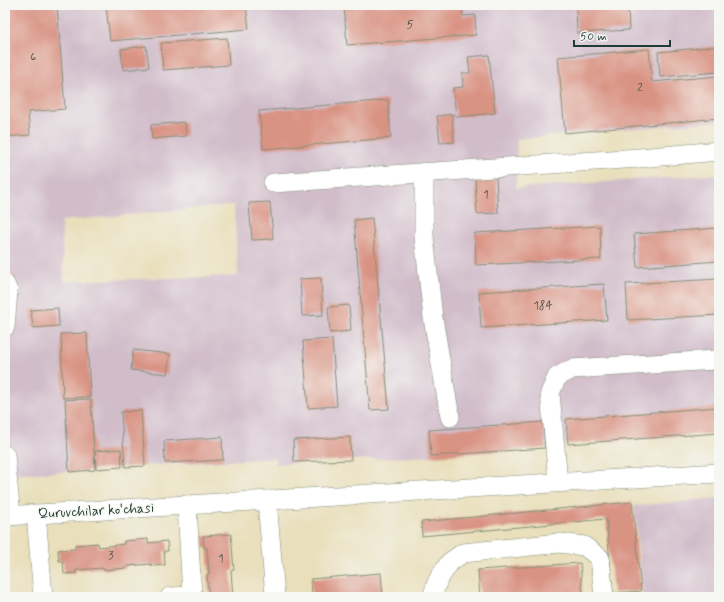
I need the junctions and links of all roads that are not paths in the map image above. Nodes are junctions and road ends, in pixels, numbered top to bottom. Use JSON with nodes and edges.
{"nodes":[{"id":1,"x":719,"y":151,"type":"edge"},
{"id":2,"x":424,"y":172,"type":"junction"},
{"id":3,"x":273,"y":183,"type":"dead end"},
{"id":4,"x":5,"y":284,"type":"edge"},
{"id":5,"x":5,"y":327,"type":"edge"},
{"id":6,"x":715,"y":360,"type":"dead end"},
{"id":7,"x":450,"y":417,"type":"dead end"},
{"id":8,"x":5,"y":455,"type":"edge"},
{"id":9,"x":719,"y":472,"type":"edge"},
{"id":10,"x":558,"y":482,"type":"junction"},
{"id":11,"x":267,"y":500,"type":"junction"},
{"id":12,"x":186,"y":505,"type":"junction"},
{"id":13,"x":36,"y":514,"type":"junction"},
{"id":14,"x":8,"y":516,"type":"edge"},
{"id":15,"x":192,"y":596,"type":"edge"},
{"id":16,"x":43,"y":597,"type":"edge"},
{"id":17,"x":170,"y":597,"type":"edge"},
{"id":18,"x":275,"y":597,"type":"edge"},
{"id":19,"x":432,"y":597,"type":"edge"},
{"id":20,"x":604,"y":597,"type":"edge"}],
"edges":[{"from":1,"to":2,"type":"street"},
{"from":2,"to":3,"type":"street"},
{"from":2,"to":7,"type":"street"},
{"from":4,"to":5,"type":"street"},
{"from":6,"to":10,"type":"street"},
{"from":8,"to":14,"type":"street"},
{"from":9,"to":10,"type":"street","name":"Quruvchilar ko'chasi"},
{"from":10,"to":11,"type":"street","name":"Quruvchilar ko'chasi"},
{"from":11,"to":12,"type":"street","name":"Quruvchilar ko'chasi"},
{"from":11,"to":18,"type":"street"},
{"from":12,"to":13,"type":"street","name":"Quruvchilar ko'chasi"},
{"from":12,"to":15,"type":"street"},
{"from":13,"to":14,"type":"street","name":"Quruvchilar ko'chasi"},
{"from":13,"to":16,"type":"street"},
{"from":15,"to":17,"type":"street"},
{"from":19,"to":20,"type":"street"}]}
